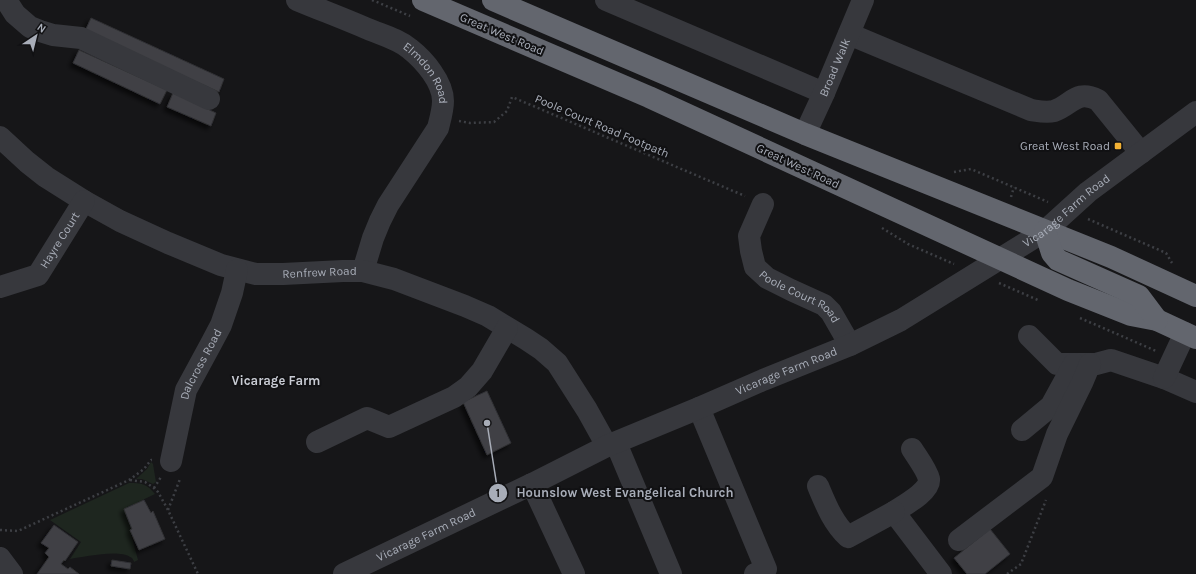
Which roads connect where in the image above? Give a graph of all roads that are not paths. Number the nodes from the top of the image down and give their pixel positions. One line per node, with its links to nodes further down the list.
1 (6, 0): 9 (street)
2 (297, 0): 19 (street, Elmdon Road)
3 (423, 0): 17 (highway, Great West Road)
4 (493, 0): 11 (highway)
5 (606, 0): 8 (street)
6 (863, 0): 7 (street, Broad Walk)
7 (849, 34): 8 (street, Broad Walk); 13 (street)
8 (824, 94): 11 (street, Broad Walk)
9 (209, 98)
10 (1196, 112): 13 (street, Vicarage Farm Road)
11 (805, 134): 16 (highway)
12 (0, 137): 14 (street, Renfrew Road)
13 (1140, 153): 16 (street, Vicarage Farm Road)
14 (84, 201): 18 (street, Renfrew Road); 20 (street, Hayre Court)
15 (763, 204): 26 (street, Poole Court Road)
16 (1045, 231): 17 (street, Vicarage Farm Road); 21 (highway); 22 (highway)
17 (1000, 259): 22 (highway, Great West Road); 26 (street, Vicarage Farm Road)
18 (237, 270): 19 (street, Renfrew Road); 35 (street, Dalcross Road)
19 (363, 272): 23 (street, Renfrew Road)
20 (5, 285)
21 (1196, 296)
22 (1157, 320): 25 (highway, Great West Road)
23 (507, 328): 32 (street); 33 (street, Renfrew Road)
24 (1029, 336): 27 (street)
25 (1190, 336): 28 (street)
26 (850, 345): 30 (street, Vicarage Farm Road)
27 (1087, 364): 28 (street); 31 (street); 39 (street)
28 (1164, 378): 29 (street)
29 (1196, 392)
30 (699, 408): 33 (street, Vicarage Farm Road); 45 (street)
31 (1022, 430)
32 (317, 442)
33 (612, 445): 36 (street, Vicarage Farm Road); 44 (street, Renfrew Road)
34 (912, 450): 38 (street)
35 (171, 461)
36 (532, 484): 42 (street, Vicarage Farm Road); 43 (street)
37 (818, 486): 38 (street)
38 (894, 512): 46 (street)
39 (959, 540)
40 (0, 558): 41 (street)
41 (12, 574)
42 (344, 574)
43 (574, 574)
44 (671, 574)
45 (755, 574)
46 (941, 574)

